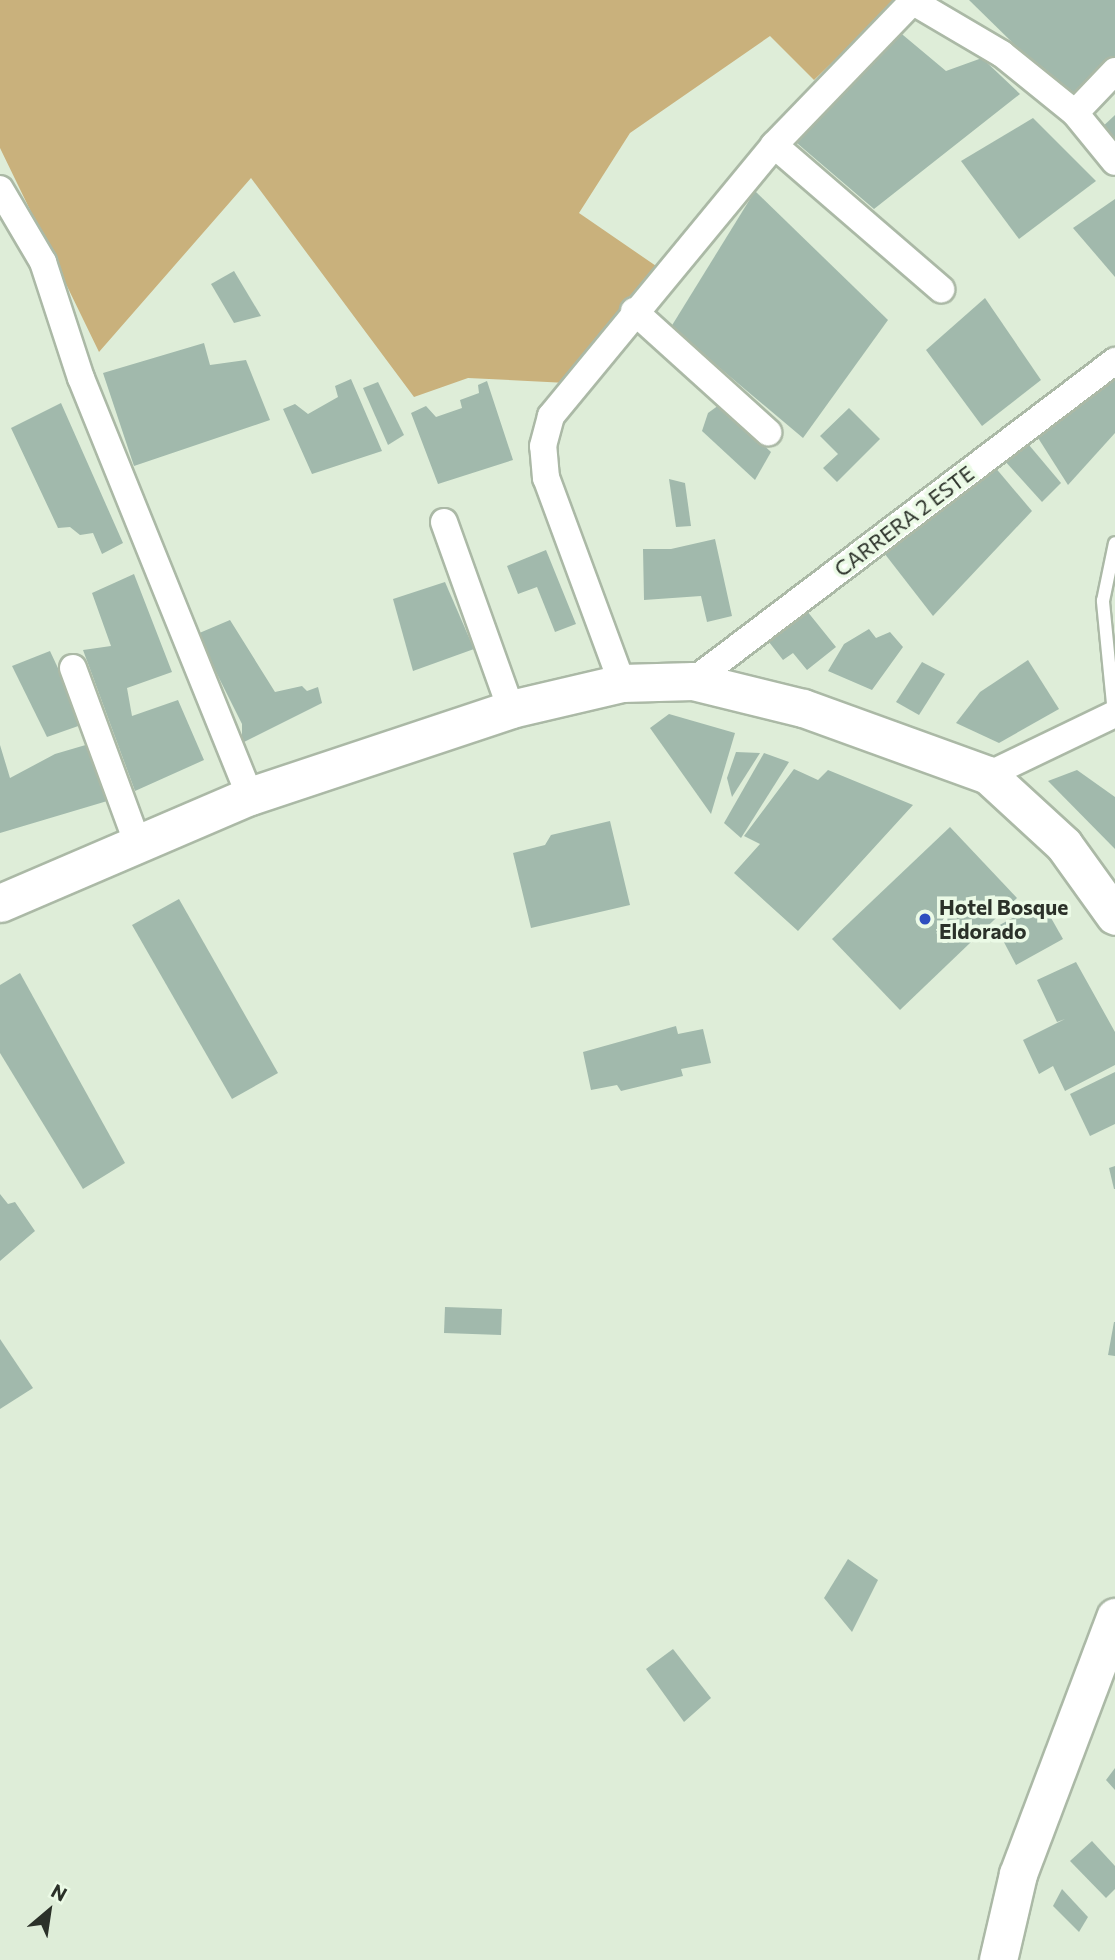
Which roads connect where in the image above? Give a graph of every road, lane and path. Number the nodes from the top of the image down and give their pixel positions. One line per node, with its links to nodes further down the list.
1 (913, 1): 3 (street); 4 (street)
2 (1115, 71): 3 (street)
3 (1075, 113): 5 (street)
4 (774, 145): 7 (street); 8 (street)
5 (1115, 162)
6 (0, 188): 19 (street)
7 (941, 289)
8 (634, 311): 10 (street); 15 (street)
9 (1115, 361): 14 (street, CARRERA 2 ESTE)
10 (768, 432)
11 (444, 522): 16 (street)
12 (1115, 543): 17 (lane)
13 (73, 668): 20 (street)
14 (693, 681): 15 (main road); 18 (main road)
15 (622, 684): 16 (main road)
16 (511, 709): 19 (main road)
17 (1115, 714): 18 (street)
18 (988, 775): 22 (main road)
19 (250, 796): 20 (main road)
20 (139, 847): 21 (main road)
21 (0, 903)
22 (1115, 916)
23 (1113, 1627): 24 (main road)
24 (998, 1960)

